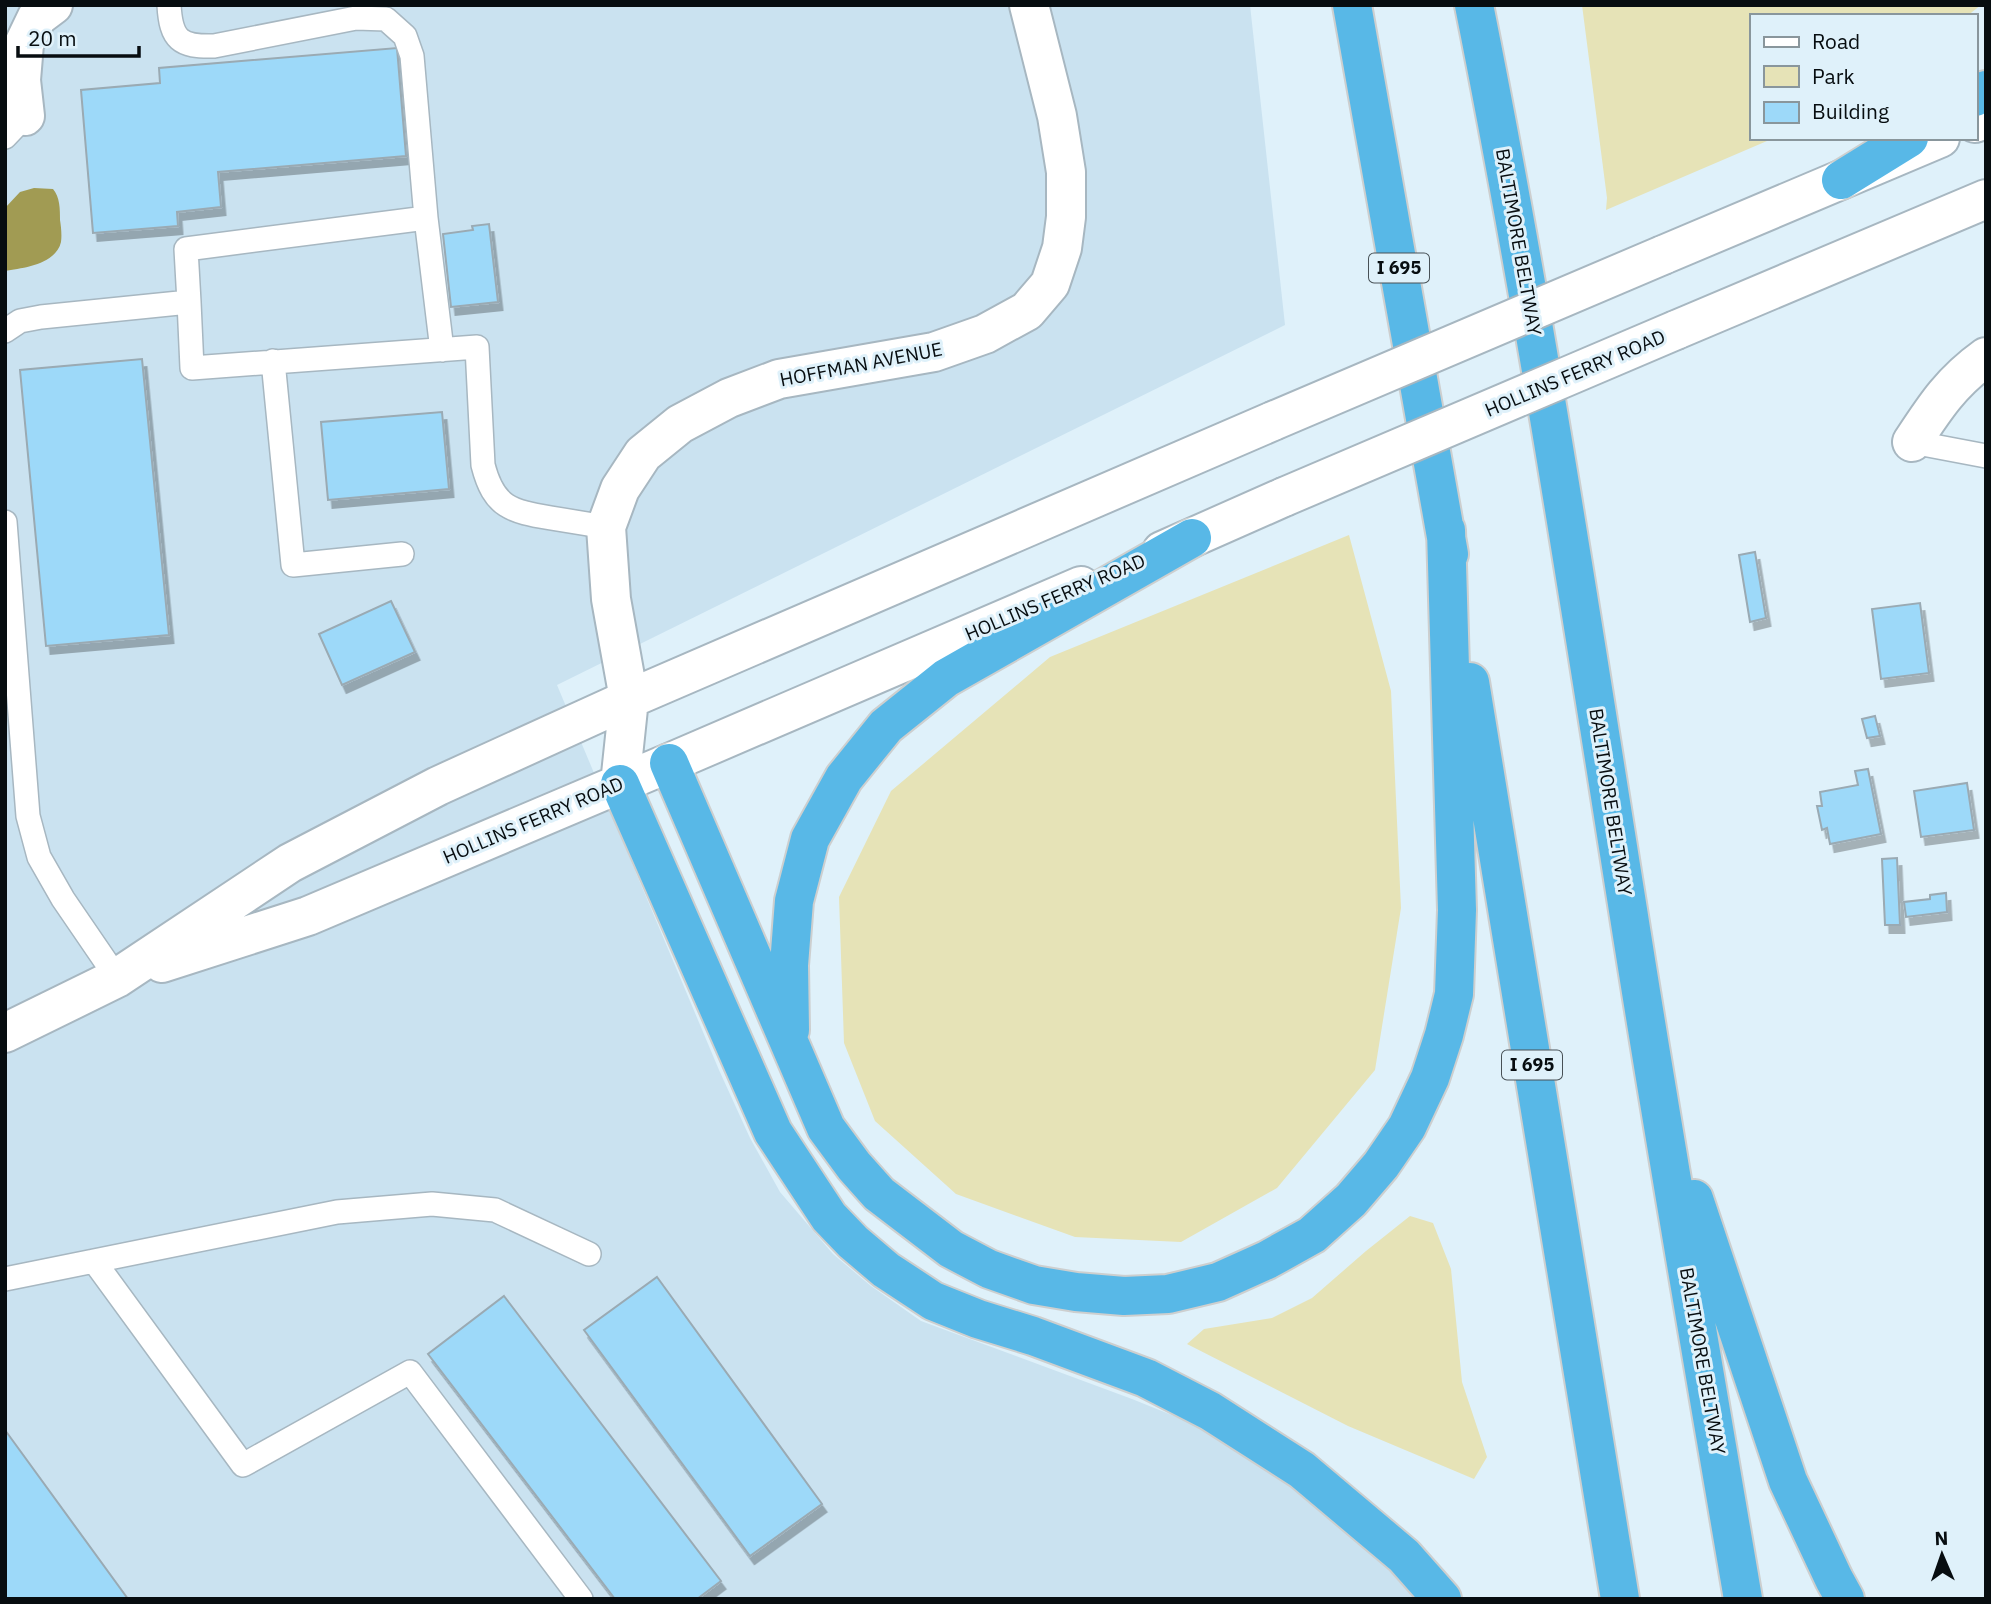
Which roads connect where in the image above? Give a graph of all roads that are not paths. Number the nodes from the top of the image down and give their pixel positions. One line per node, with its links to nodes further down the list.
1 (52, 5): 7 (street)
2 (169, 5): 13 (lane)
3 (1029, 5): 22 (street, HOFFMAN AVENUE)
4 (1352, 5): 23 (highway, I 695)
5 (1474, 5): 10 (highway, BALTIMORE BELTWAY)
6 (1499, 5): 10 (highway)
7 (15, 127)
8 (1906, 140): 11 (highway)
9 (1935, 140): 11 (street, HOLLINS FERRY ROAD)
10 (1506, 168): 32 (highway, BALTIMORE BELTWAY)
11 (1841, 180): 26 (street, HOLLINS FERRY ROAD, bridge)
12 (1986, 200): 24 (street, HOLLINS FERRY ROAD, bridge)
13 (426, 218): 14 (lane); 16 (lane)
14 (189, 302): 15 (lane); 18 (lane)
15 (5, 331)
16 (442, 349): 18 (lane); 22 (lane)
17 (1986, 357): 19 (street)
18 (272, 362): 25 (lane)
19 (1912, 442): 20 (lane)
20 (1986, 456)
21 (5, 522): 29 (lane)
22 (606, 527): 26 (street, HOFFMAN AVENUE)
23 (1446, 530): 31 (highway); 38 (highway, I 695)
24 (1192, 538): 27 (street, HOLLINS FERRY ROAD); 31 (highway)
25 (401, 554)
26 (629, 699): 27 (street); 28 (street); 29 (street, HOLLINS FERRY ROAD)
27 (669, 763): 28 (street, HOLLINS FERRY ROAD); 31 (highway)
28 (620, 784): 29 (street, HOLLINS FERRY ROAD); 37 (highway)
29 (117, 978): 30 (street, HOLLINS FERRY ROAD)
30 (5, 1033)
31 (790, 1046)
32 (1655, 1079): 39 (highway, BALTIMORE BELTWAY); 40 (highway)
33 (589, 1254): 34 (lane)
34 (94, 1261): 35 (lane); 36 (lane)
35 (5, 1279)
36 (581, 1599)
37 (1442, 1599)
38 (1620, 1599)
39 (1743, 1599)
40 (1845, 1599)

